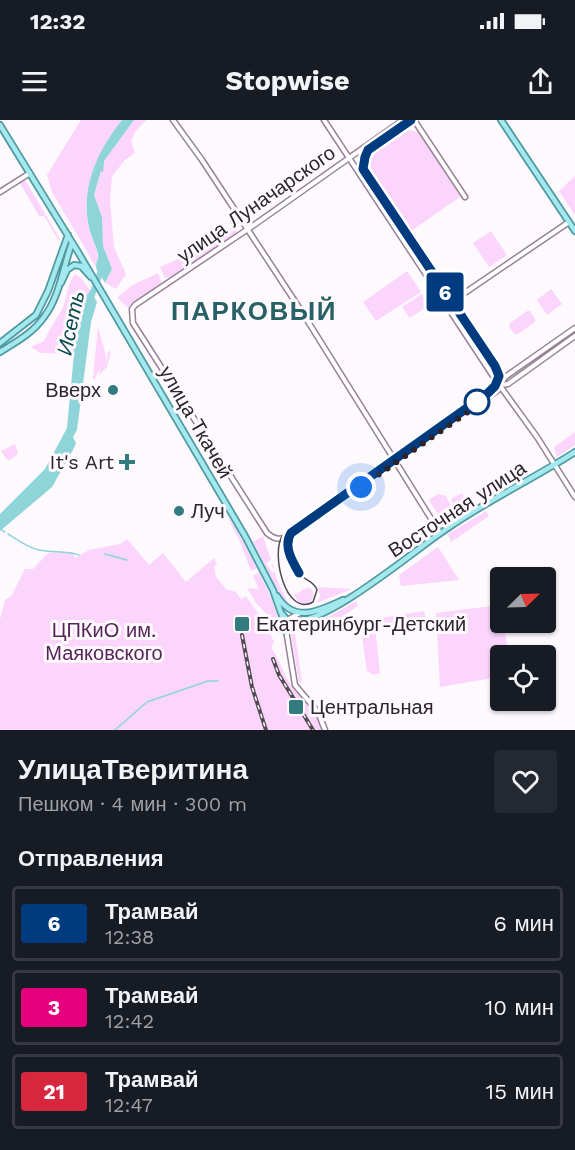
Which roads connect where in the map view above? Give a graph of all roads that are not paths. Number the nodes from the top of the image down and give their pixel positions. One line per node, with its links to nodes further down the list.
1 (173, 120): 12 (street)
2 (324, 120): 7 (street)
3 (403, 120): 7 (street, улица Луначарского)
4 (414, 120): 10 (street)
5 (501, 120): 11 (main road)
6 (0, 125): 8 (main road)
7 (350, 158): 12 (street, улица Луначарского); 18 (street)
8 (31, 172): 9 (street); 14 (main road)
9 (0, 192)
10 (465, 197)
11 (569, 222): 13 (main road); 18 (street)
12 (248, 229): 19 (street, улица Луначарского); 26 (street)
13 (575, 231)
14 (68, 235): 15 (main road); 22 (main road)
15 (72, 243): 16 (main road); 17 (main road)
16 (85, 267): 17 (main road); 30 (main road, улица Ткачей)
17 (60, 285): 23 (main road)
18 (447, 305): 24 (street)
19 (131, 315): 26 (street, улица Ткачей)
20 (575, 328): 24 (street)
21 (575, 336): 24 (street)
22 (0, 343)
23 (0, 352)
24 (501, 385): 26 (street); 27 (street)
25 (575, 452): 27 (main road, Восточная улица)
26 (395, 463): 29 (street)
27 (555, 465): 28 (street); 29 (main road, Восточная улица)
28 (575, 497)
29 (440, 533): 31 (main road, Восточная улица)
30 (273, 590): 32 (main road); 33 (main road, улица Ткачей)
31 (356, 593): 34 (main road, Восточная улица); 36 (main road, Восточная улица)
32 (280, 601): 34 (main road); 35 (street)
33 (281, 613): 35 (main road, улица Ткачей); 37 (main road)
34 (301, 613): 35 (street)
35 (286, 620): 36 (main road); 37 (street)
36 (296, 622): 37 (main road)
37 (286, 632): 38 (street)
38 (325, 730)

